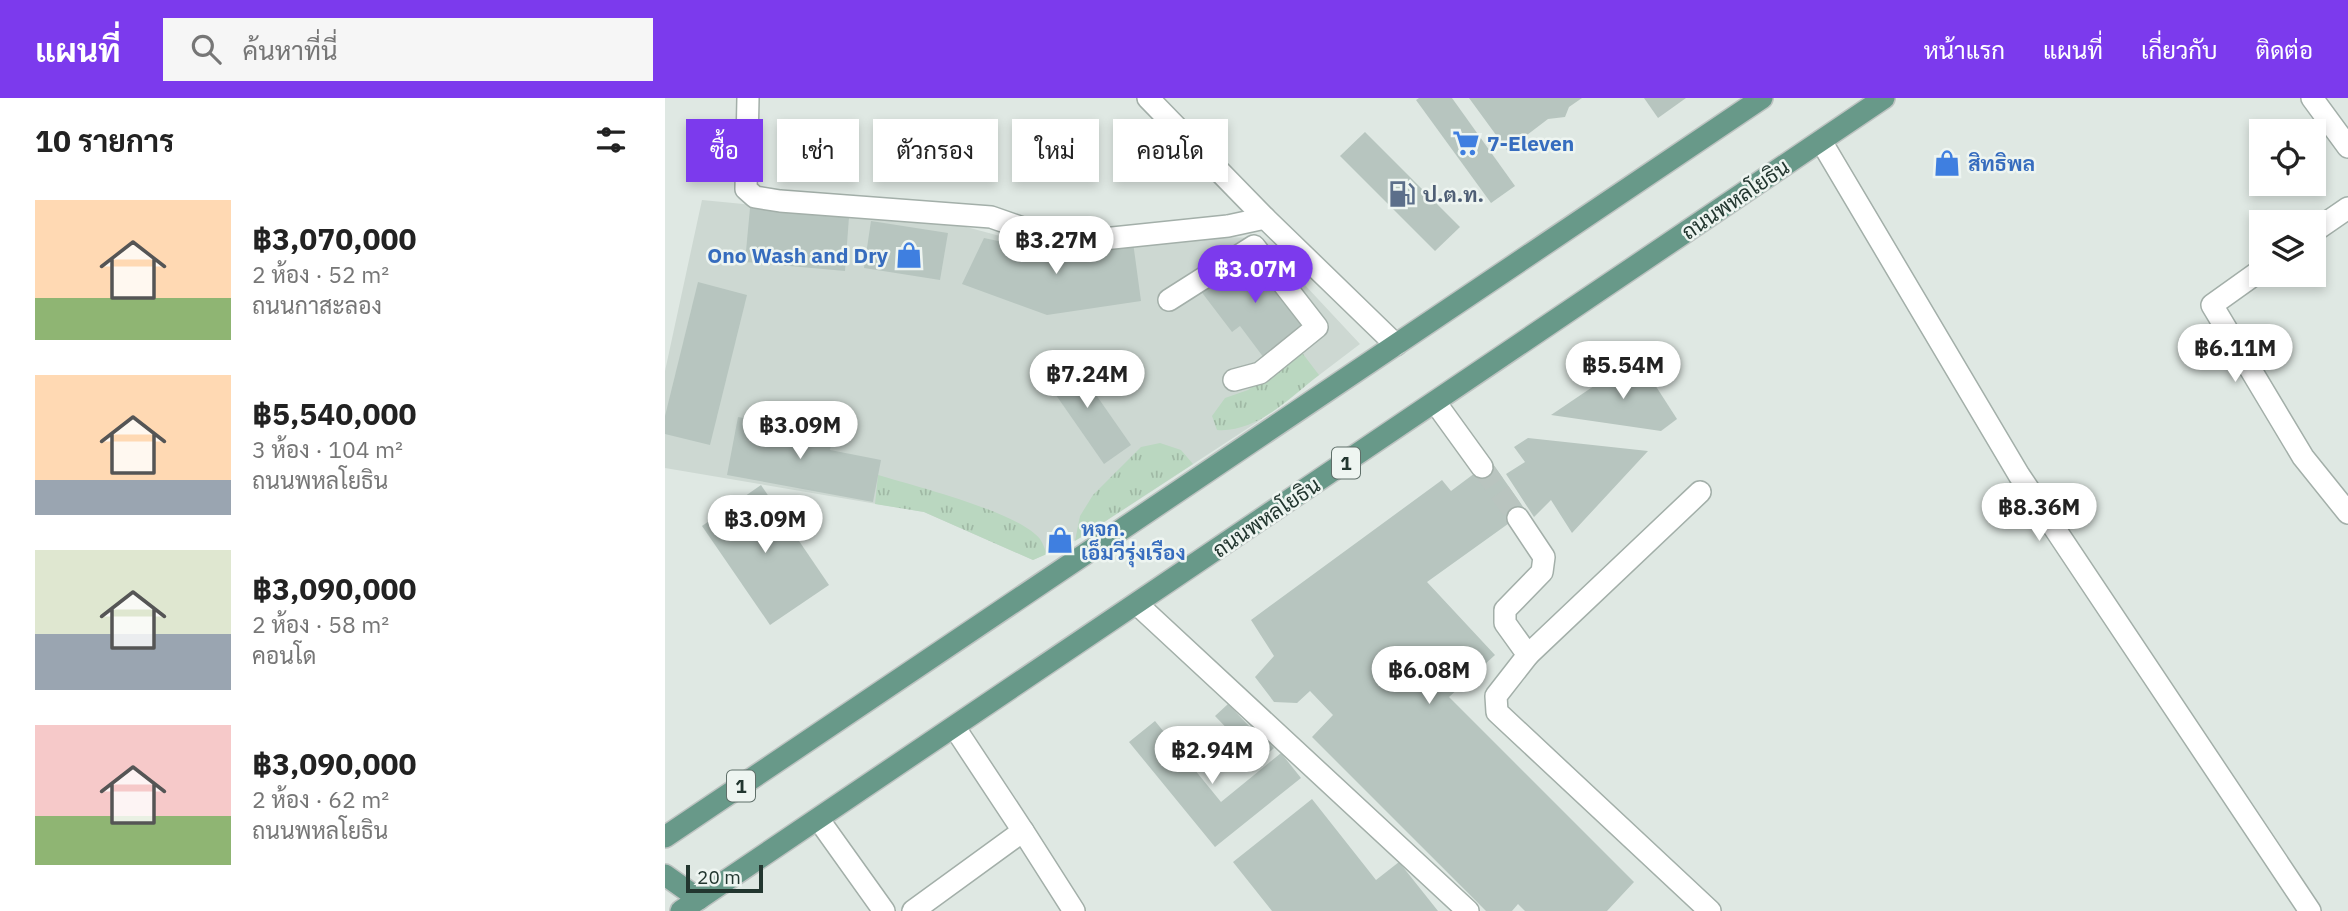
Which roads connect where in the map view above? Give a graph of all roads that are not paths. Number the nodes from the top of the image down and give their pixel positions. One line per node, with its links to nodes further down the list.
1 (748, 98): 9 (street)
2 (1148, 98): 9 (street)
3 (1762, 98): 13 (main road, 1)
4 (1884, 98): 6 (main road, ถนนพหลโยธิน / 1)
5 (2312, 98): 7 (street)
6 (1821, 141): 15 (main road, ถนนพหลโยธิน / 1); 34 (street)
7 (2348, 147)
8 (2348, 208): 10 (street)
9 (1265, 218): 13 (street)
10 (2326, 223)
11 (2249, 278): 18 (street)
12 (1169, 300): 14 (street)
13 (1397, 345): 25 (main road, 1)
14 (1234, 380)
15 (1436, 402): 16 (street); 20 (main road, ถนนพหลโยธิน / 1)
16 (1482, 467)
17 (1700, 492): 21 (street)
18 (2348, 513)
19 (1518, 518): 21 (street)
20 (1137, 604): 22 (main road, ถนนพหลโยธิน / 1); 32 (street)
21 (1528, 655): 33 (street)
22 (955, 728): 23 (main road, ถนนพหลโยธิน / 1); 24 (street)
23 (819, 820): 27 (main road, ถนนพหลโยธิน / 1); 29 (street)
24 (1023, 831): 30 (street); 31 (street)
25 (665, 836)
26 (665, 875): 27 (main road)
27 (703, 905): 28 (main road, ถนนพหลโยธิน / 1)
28 (681, 911)
29 (884, 911)
30 (913, 911)
31 (1074, 911)
32 (1468, 911)
33 (1710, 911)
34 (2310, 911)

